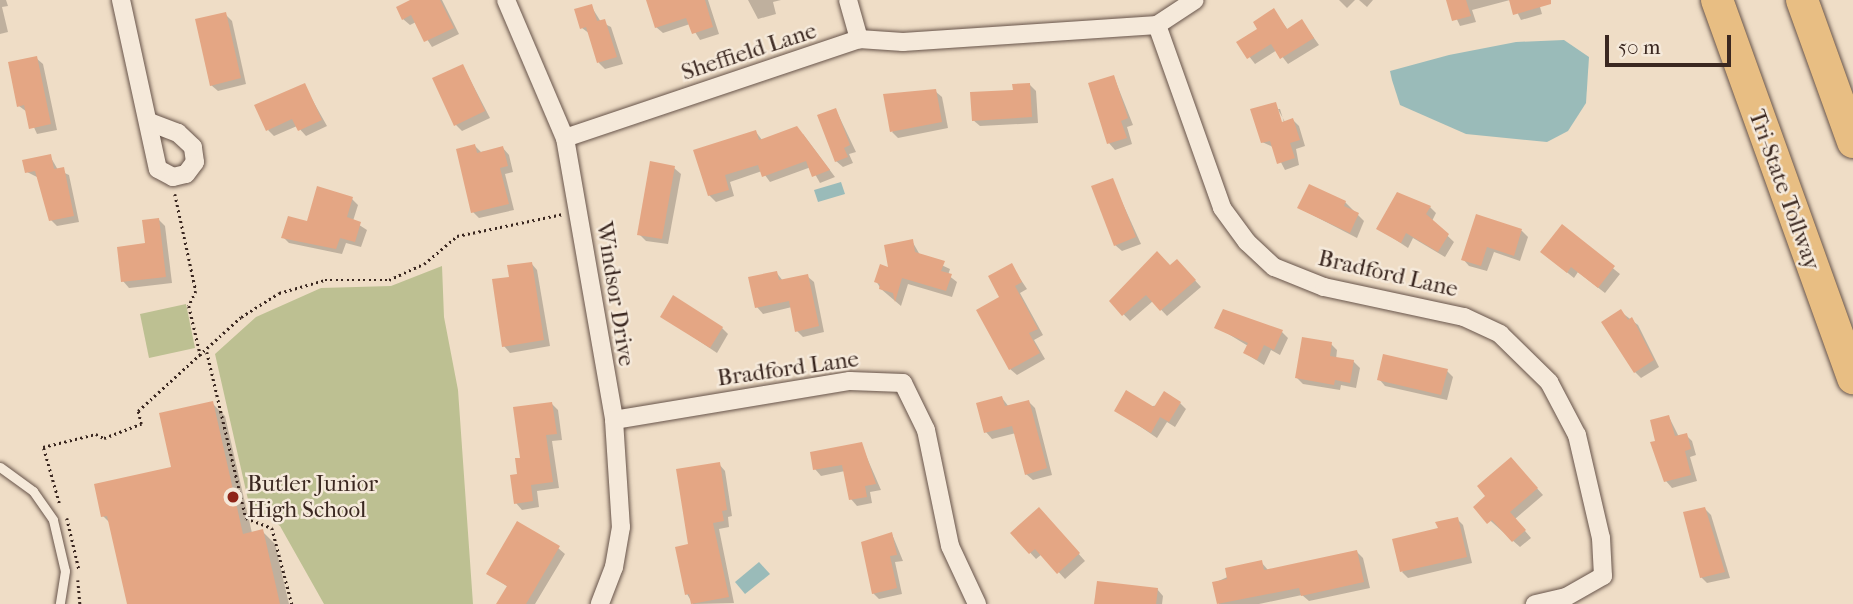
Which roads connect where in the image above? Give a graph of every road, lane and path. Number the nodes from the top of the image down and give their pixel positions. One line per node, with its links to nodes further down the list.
1 (121, 0): 10 (street)
2 (506, 0): 12 (street, Windsor Drive)
3 (848, 0): 9 (street)
4 (1195, 0): 8 (street, Sheffield Lane)
5 (1717, 0): 18 (highway, Tri-State Tollway)
6 (1802, 0): 13 (highway)
7 (1819, 0): 11 (highway)
8 (1157, 25): 9 (street, Sheffield Lane); 28 (street, Bradford Lane)
9 (859, 39): 12 (street, Sheffield Lane)
10 (149, 122): 14 (street); 14 (street)
11 (1853, 131)
12 (565, 138): 15 (street, Windsor Drive)
13 (1853, 142)
14 (173, 177): 17 (path)
15 (577, 210): 16 (path); 19 (street, Windsor Drive)
16 (207, 352): 17 (path); 25 (path)
17 (201, 357): 21 (path)
18 (1853, 378)
19 (614, 420): 26 (street, Windsor Drive); 27 (street, Bradford Lane)
20 (0, 467): 23 (lane)
21 (61, 507)
22 (65, 515): 24 (path)
23 (60, 604)
24 (80, 604)
25 (292, 604)
26 (600, 604)
27 (977, 604)
28 (1535, 604)

